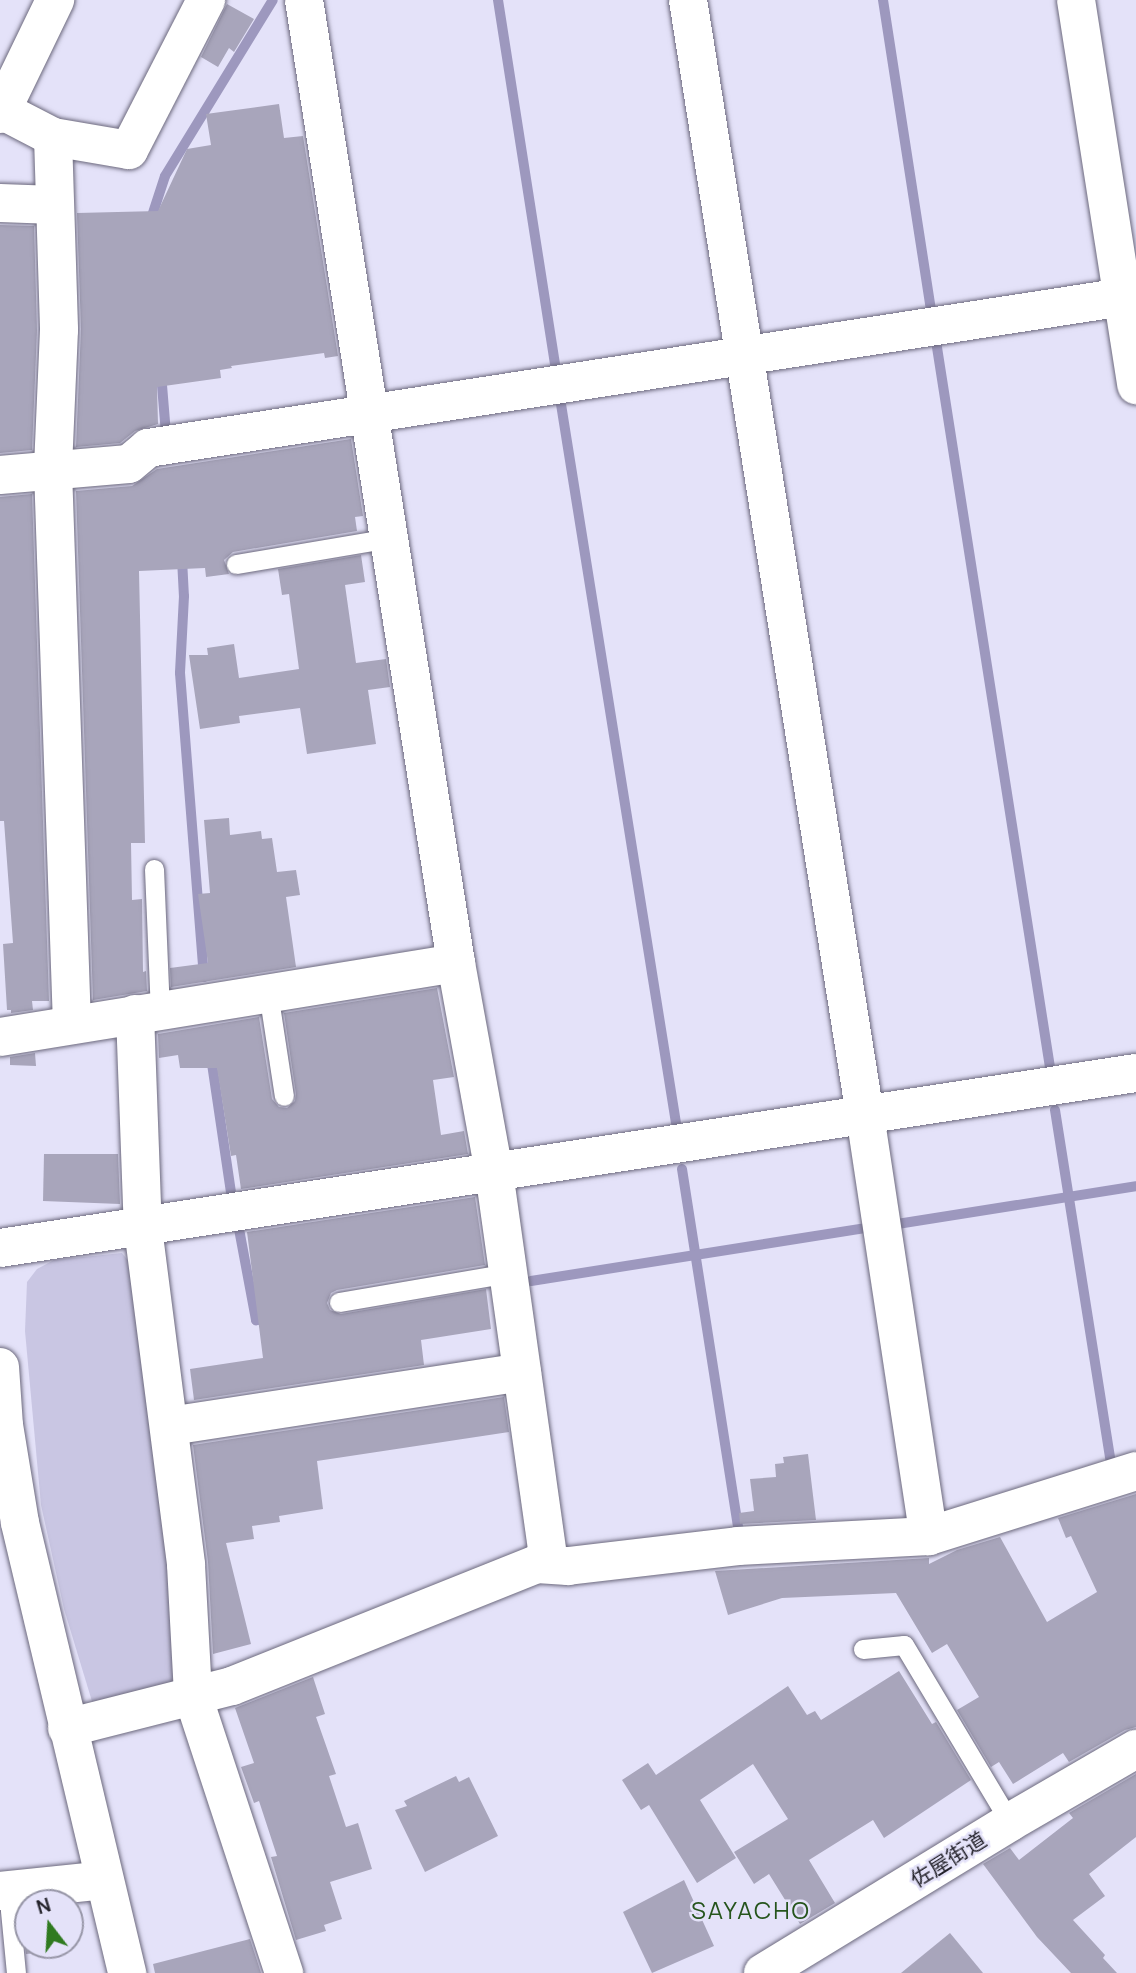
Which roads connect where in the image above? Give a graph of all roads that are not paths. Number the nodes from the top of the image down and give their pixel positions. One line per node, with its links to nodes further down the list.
1 (55, 0): 6 (street)
2 (206, 0): 7 (street)
3 (304, 0): 13 (street)
4 (688, 0): 11 (street)
5 (1076, 0): 10 (street)
6 (1, 112): 7 (street)
7 (53, 137): 9 (street)
8 (0, 203): 9 (street)
9 (55, 205): 14 (street)
10 (1129, 296): 11 (street); 12 (street)
11 (745, 356): 13 (street); 26 (street)
12 (1136, 385)
13 (369, 414): 14 (street); 16 (street)
14 (53, 470): 15 (street); 22 (street)
15 (0, 475)
16 (389, 538): 17 (lane); 19 (street)
17 (236, 565)
18 (154, 870): 21 (lane)
19 (456, 963): 20 (street); 27 (street)
20 (268, 992): 21 (street); 25 (lane)
21 (147, 1012): 22 (street); 28 (street)
22 (72, 1025): 23 (street)
23 (0, 1037)
24 (1136, 1073): 26 (street)
25 (284, 1096)
26 (865, 1115): 27 (street); 36 (street)
27 (494, 1172): 28 (street); 30 (street)
28 (143, 1228): 29 (street); 34 (street)
29 (0, 1248)
30 (508, 1273): 31 (lane); 33 (street)
31 (339, 1302)
32 (0, 1367): 40 (street)
33 (522, 1372): 34 (street); 37 (street)
34 (170, 1426): 39 (street)
35 (1136, 1471): 36 (street)
36 (929, 1536): 37 (street)
37 (549, 1563): 39 (street)
38 (863, 1649): 42 (lane)
39 (193, 1696): 40 (street); 47 (street)
40 (67, 1728): 43 (street)
41 (1136, 1749): 42 (street, 佐屋街道)
42 (1010, 1822): 48 (street, 佐屋街道)
43 (104, 1880): 44 (street); 46 (street)
44 (4, 1890): 45 (lane)
45 (16, 1973)
46 (127, 1973)
47 (284, 1973)
48 (763, 1973)

